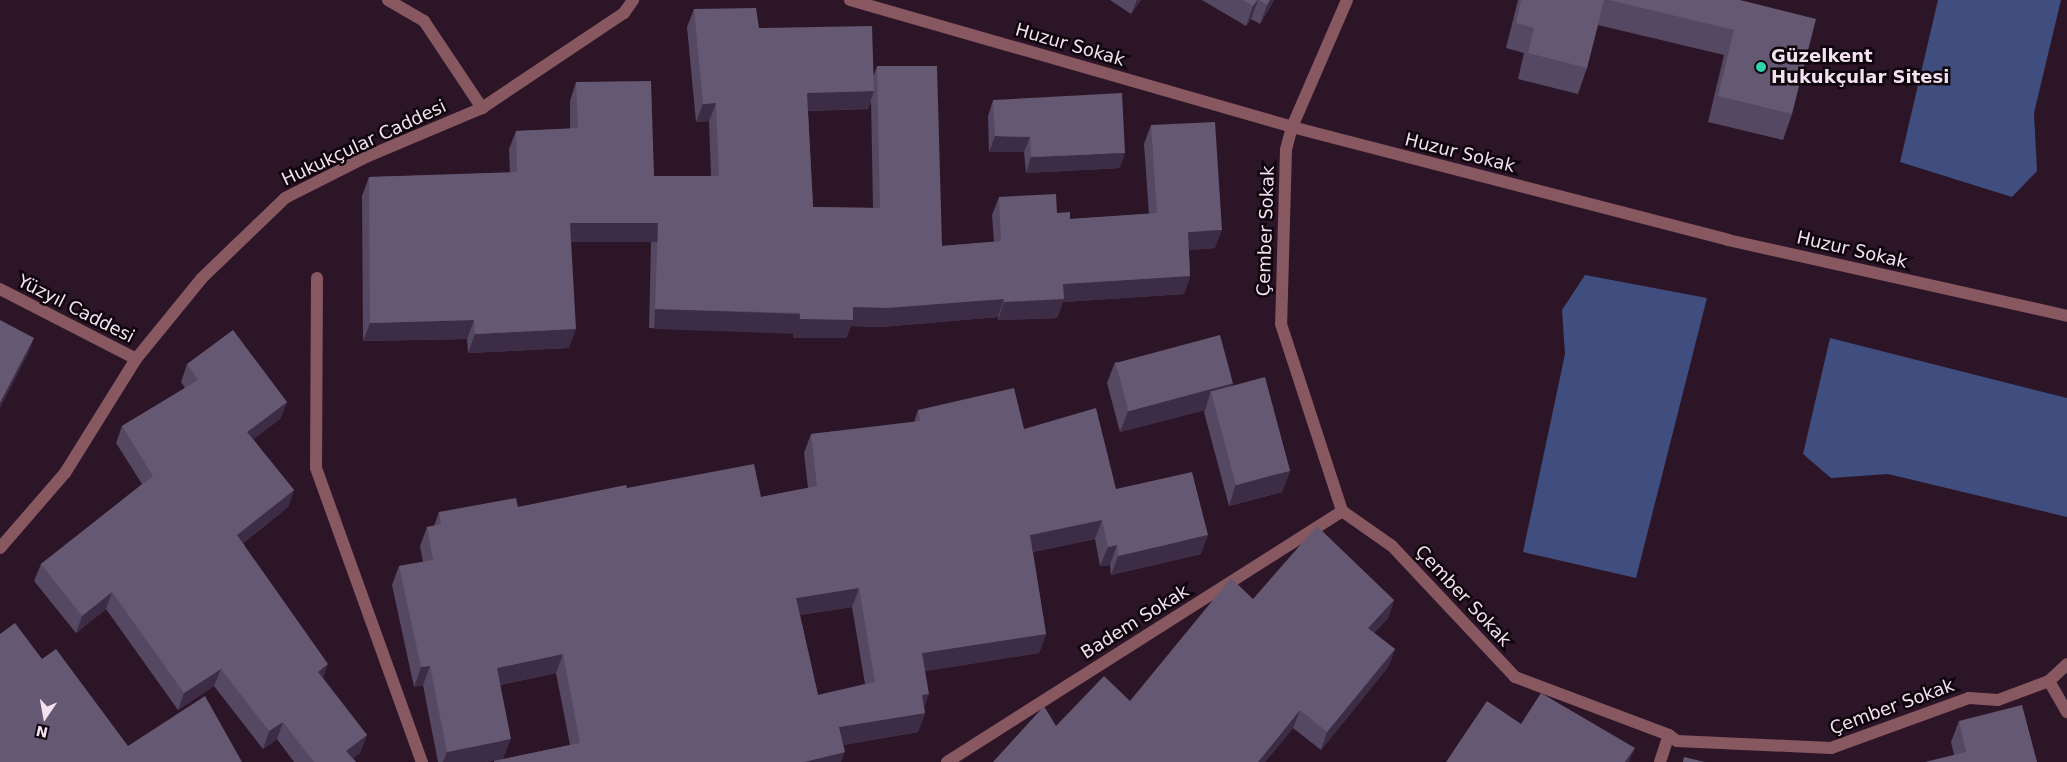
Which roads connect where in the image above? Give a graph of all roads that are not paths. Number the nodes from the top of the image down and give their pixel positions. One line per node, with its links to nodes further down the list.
1 (388, 0): 5 (street)
2 (633, 0): 5 (street, Hukukçular Caddesi)
3 (850, 0): 6 (street, Huzur Sokak)
4 (1347, 0): 6 (street, Çember Sokak)
5 (482, 108): 10 (street, Hukukçular Caddesi)
6 (1292, 128): 9 (street, Huzur Sokak); 11 (street, Çember Sokak)
7 (317, 278): 17 (street)
8 (0, 289): 10 (street, Yüzyıl Caddesi)
9 (2067, 316)
10 (136, 359): 12 (street, Hukukçular Caddesi)
11 (1342, 511): 16 (street, Çember Sokak); 18 (street, Badem Sokak)
12 (0, 548)
13 (2067, 664): 14 (street, Çember Sokak)
14 (2049, 681): 15 (street); 16 (street, Çember Sokak)
15 (2067, 712)
16 (1669, 735): 19 (street)
17 (422, 762)
18 (947, 762)
19 (1660, 762)

